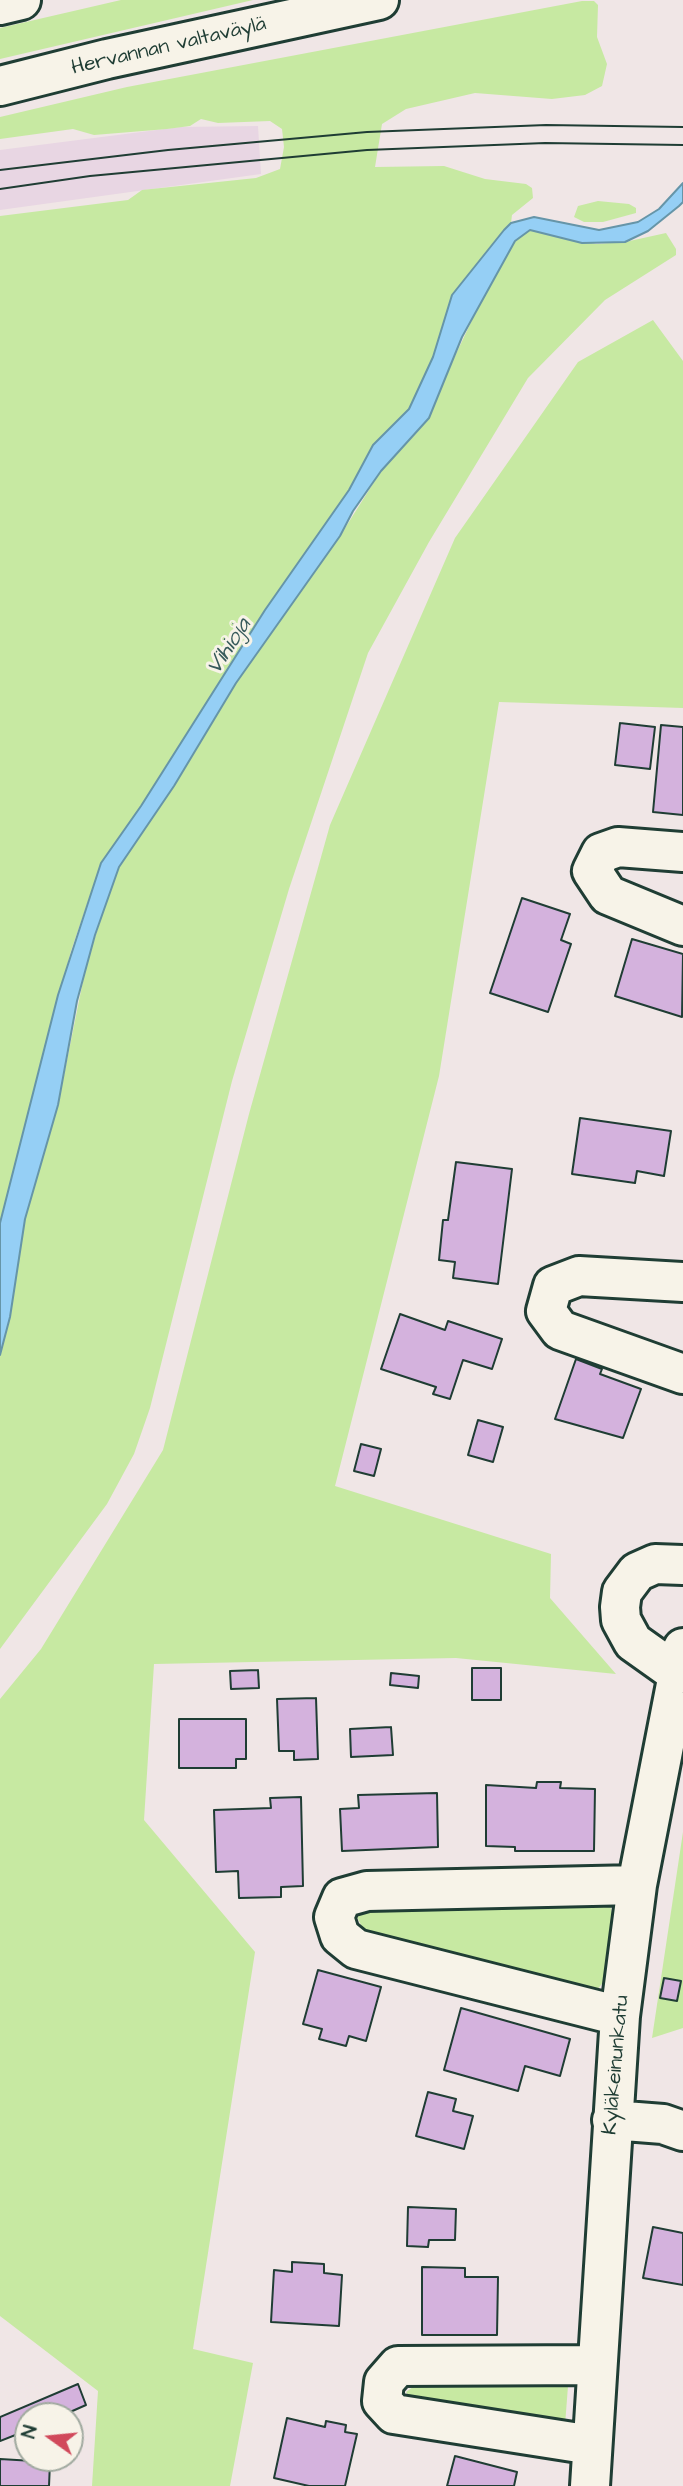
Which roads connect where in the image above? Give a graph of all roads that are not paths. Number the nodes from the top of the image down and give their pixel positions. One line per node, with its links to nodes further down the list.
1 (20, 0): 3 (main road)
2 (379, 0): 4 (main road, Hervannan valtaväylä)
3 (0, 5)
4 (0, 86)
5 (683, 852): 6 (main road)
6 (683, 926)
7 (683, 1282): 8 (main road)
8 (683, 1374)
9 (683, 1565): 10 (main road)
10 (680, 1661): 11 (main road, Kyläkeinunkatu)
11 (636, 1885): 12 (main road, Kyläkeinunkatu); 12 (main road)
12 (620, 2016): 13 (main road, Kyläkeinunkatu)
13 (612, 2120): 14 (main road); 15 (main road, Kyläkeinunkatu)
14 (683, 2131)
15 (596, 2365): 16 (main road, Kyläkeinunkatu); 16 (main road)
16 (592, 2445): 17 (main road, Kyläkeinunkatu)
17 (590, 2486)

